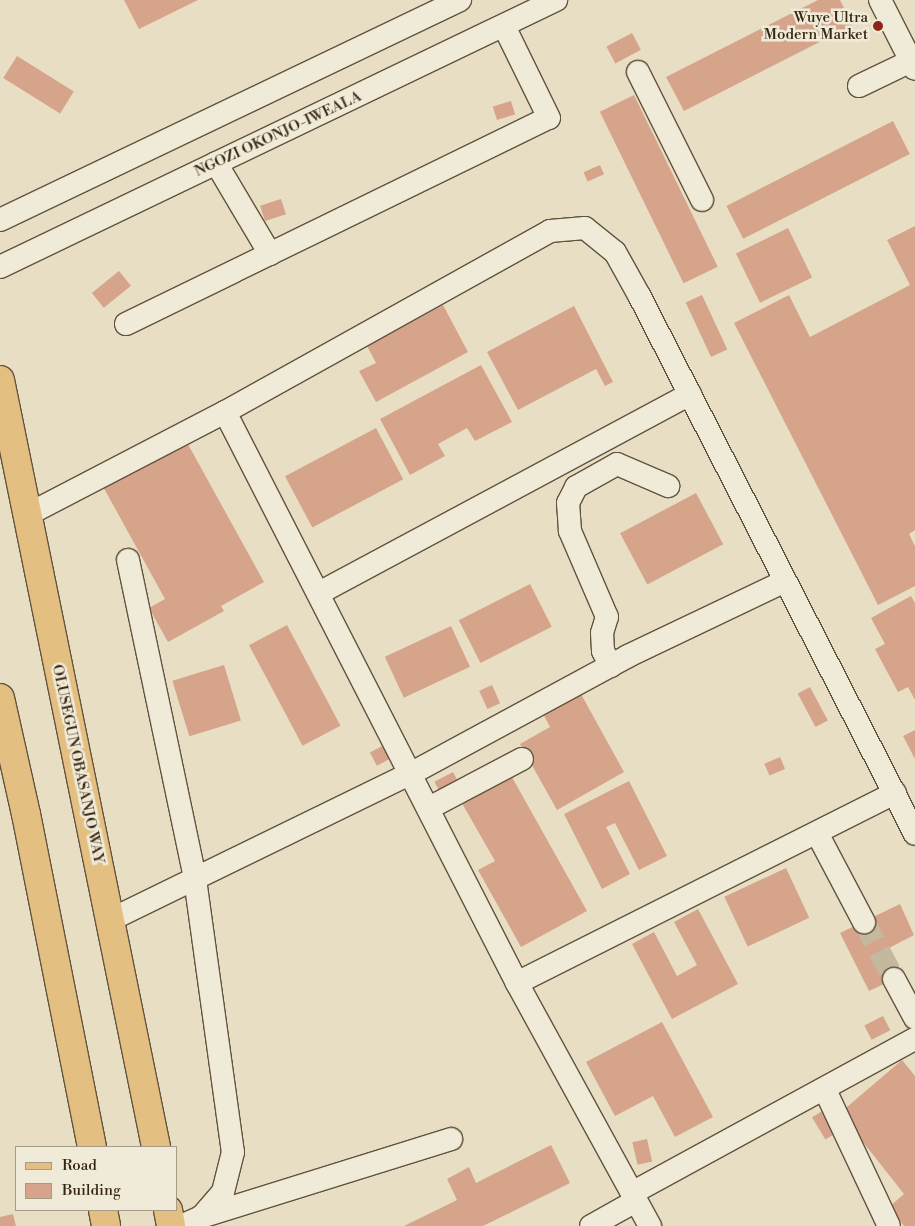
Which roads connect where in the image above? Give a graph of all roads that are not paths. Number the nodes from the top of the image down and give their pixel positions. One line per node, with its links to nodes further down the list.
1 (460, 0): 10 (street)
2 (556, 0): 4 (street, NGOZI OKONJO-IWEALA)
3 (880, 0): 5 (street)
4 (504, 26): 8 (street, NGOZI OKONJO-IWEALA); 11 (street)
5 (913, 65): 7 (street)
6 (638, 72): 9 (street)
7 (860, 86)
8 (216, 163): 11 (street); 12 (street, NGOZI OKONJO-IWEALA)
9 (702, 200)
10 (0, 220)
11 (270, 254): 13 (street)
12 (0, 267)
13 (126, 324)
14 (0, 380): 18 (main road, OLUSEGUN OBASANJO WAY)
15 (690, 394): 16 (street); 20 (street); 21 (street)
16 (225, 412): 18 (street); 21 (street)
17 (668, 486): 22 (street)
18 (27, 515): 31 (main road, OLUSEGUN OBASANJO WAY)
19 (128, 560): 30 (street)
20 (785, 581): 22 (street); 26 (street)
21 (319, 593): 25 (street)
22 (611, 666): 25 (street)
23 (0, 698): 39 (main road)
24 (522, 759): 27 (street)
25 (412, 773): 27 (street); 30 (street)
26 (895, 793): 28 (street); 29 (street)
27 (429, 808): 34 (street)
28 (817, 832): 32 (street); 34 (street)
29 (915, 834)
30 (195, 879): 31 (street); 44 (street)
31 (110, 920): 40 (main road, OLUSEGUN OBASANJO WAY)
32 (864, 922)
33 (894, 979): 35 (street)
34 (517, 983): 41 (street)
35 (915, 1018)
36 (915, 1039): 37 (street)
37 (825, 1090): 41 (street); 50 (street)
38 (451, 1139): 44 (street)
39 (92, 1146)
40 (156, 1146)
41 (634, 1197): 48 (street); 49 (street)
42 (103, 1211): 45 (main road)
43 (168, 1211): 46 (main road)
44 (201, 1217): 47 (street)
45 (106, 1226)
46 (172, 1226)
47 (181, 1226)
48 (591, 1226)
49 (650, 1226)
50 (889, 1226)

